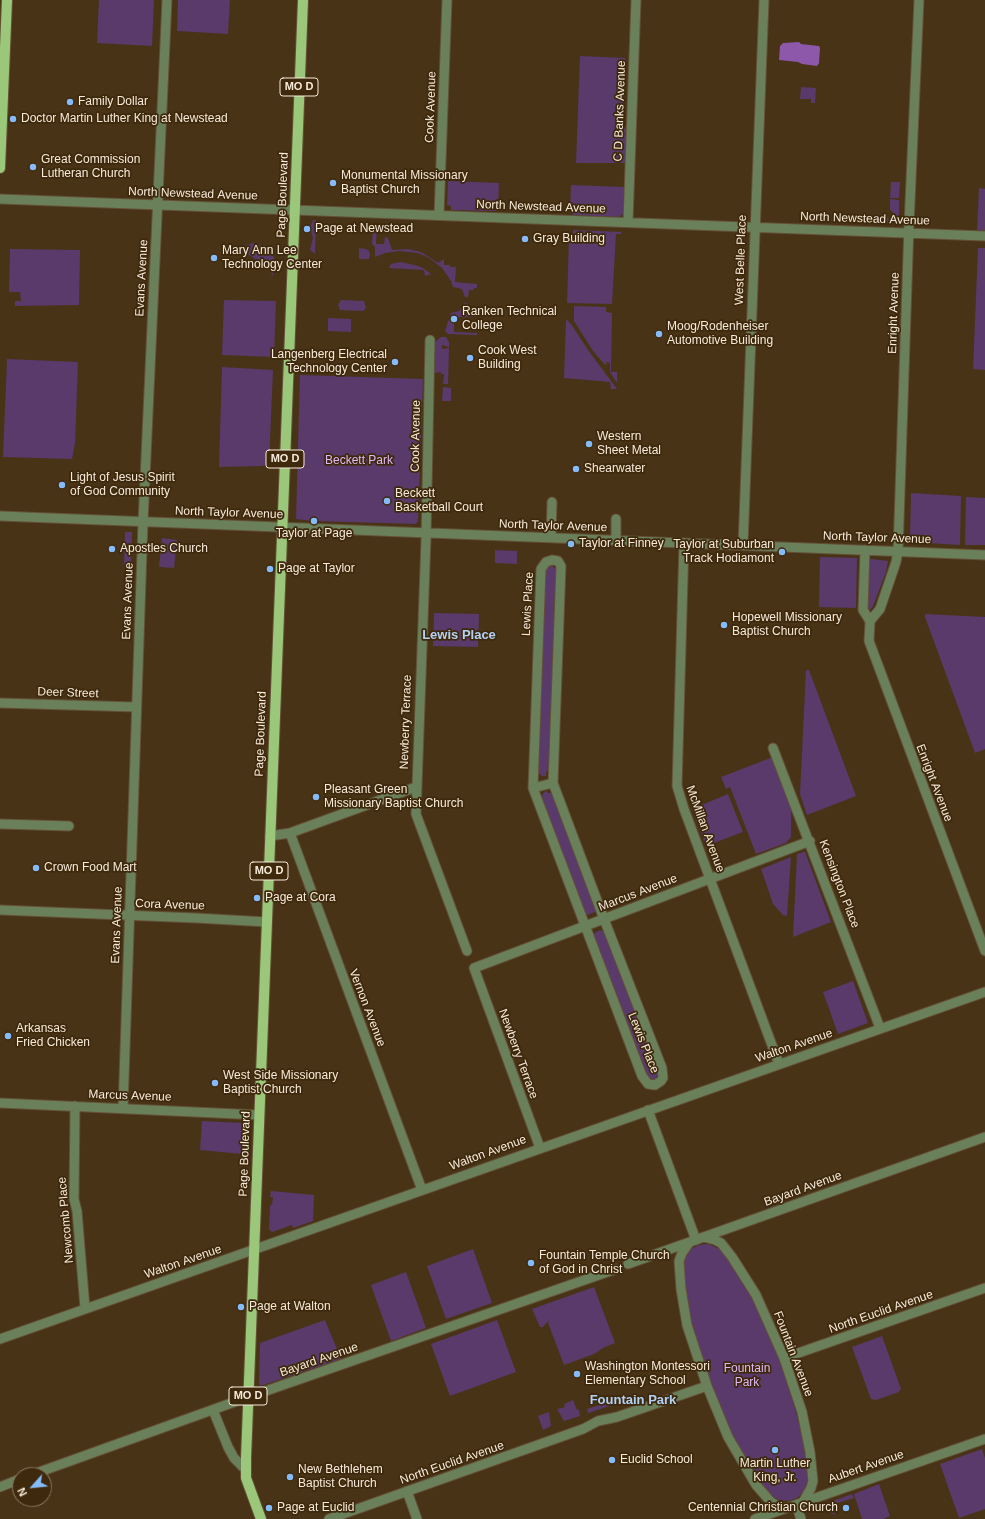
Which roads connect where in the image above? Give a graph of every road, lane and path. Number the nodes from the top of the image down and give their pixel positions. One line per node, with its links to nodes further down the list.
1 (167, 0): 10 (street, Evans Avenue)
2 (303, 0): 11 (main road, Page Boulevard / MO D)
3 (447, 0): 12 (street, Cook Avenue)
4 (636, 0): 13 (street, C D Banks Avenue)
5 (764, 0): 14 (street, West Belle Place)
6 (919, 0): 15 (street, Enright Avenue)
7 (4, 6): 8 (main road)
8 (0, 168)
9 (0, 199): 10 (street, North Newstead Avenue)
10 (158, 205): 11 (street, North Newstead Avenue); 21 (street, Evans Avenue)
11 (295, 210): 12 (street, North Newstead Avenue); 22 (main road, Page Boulevard / MO D)
12 (439, 215): 13 (street, North Newstead Avenue)
13 (628, 222): 14 (street, North Newstead Avenue)
14 (754, 227): 15 (street, North Newstead Avenue); 27 (street, West Belle Place)
15 (909, 233): 16 (street, North Newstead Avenue); 29 (street, Enright Avenue)
16 (985, 236)
17 (430, 340): 23 (street, Cook Avenue)
18 (552, 502): 24 (street)
19 (0, 516): 21 (street, North Taylor Avenue)
20 (616, 518): 25 (street)
21 (143, 522): 22 (street, North Taylor Avenue); 33 (street, Evans Avenue)
22 (282, 527): 23 (street, North Taylor Avenue); 41 (main road, Page Boulevard / MO D)
23 (426, 533): 24 (street, North Taylor Avenue); 36 (street, Newberry Terrace)
24 (551, 538): 25 (street, North Taylor Avenue)
25 (616, 540): 26 (street, North Taylor Avenue)
26 (684, 543): 27 (street, North Taylor Avenue); 43 (street, McMillan Avenue)
27 (743, 545): 28 (street, North Taylor Avenue)
28 (865, 550): 29 (street, North Taylor Avenue); 31 (street, Enright Avenue)
29 (898, 551): 30 (street, North Taylor Avenue); 31 (street, Enright Avenue)
30 (985, 555)
31 (870, 621): 50 (street, Enright Avenue)
32 (0, 703): 33 (street, Deer Street)
33 (136, 707): 45 (street, Evans Avenue)
34 (773, 748): 42 (street, Kensington Place)
35 (553, 783): 37 (street); 37 (street, Lewis Place); 46 (street, Lewis Place)
36 (416, 787): 40 (street); 49 (street, Newberry Terrace)
37 (533, 788): 48 (street, Lewis Place)
38 (0, 824): 39 (street)
39 (69, 826)
40 (290, 833): 41 (street); 62 (street, Vernon Avenue)
41 (270, 836): 47 (main road, Page Boulevard / MO D)
42 (810, 841): 43 (street, Marcus Avenue); 53 (street, Kensington Place)
43 (710, 879): 46 (street, Marcus Avenue); 54 (street, McMillan Avenue)
44 (0, 910): 45 (street, Cora Avenue)
45 (130, 915): 47 (street, Cora Avenue); 57 (street, Evans Avenue)
46 (604, 919): 48 (street, Marcus Avenue); 48 (street, Lewis Place)
47 (267, 922): 59 (main road, Page Boulevard / MO D)
48 (585, 926): 51 (street, Marcus Avenue)
49 (467, 951)
50 (985, 951)
51 (474, 968): 61 (street, Newberry Terrace)
52 (985, 992): 53 (street, Walton Avenue)
53 (880, 1028): 54 (street, Walton Avenue)
54 (779, 1064): 58 (street, Walton Avenue)
55 (0, 1103): 56 (street, Marcus Avenue)
56 (75, 1106): 57 (street, Marcus Avenue); 68 (street, Newcomb Place)
57 (123, 1108): 59 (street, Marcus Avenue)
58 (648, 1110): 61 (street, Walton Avenue); 63 (street)
59 (259, 1115): 64 (main road, Page Boulevard / MO D)
60 (985, 1137): 63 (street, Bayard Avenue)
61 (540, 1148): 62 (street, Walton Avenue)
62 (422, 1190): 64 (street, Walton Avenue)
63 (696, 1240): 65 (street, Bayard Avenue); 70 (street, Fountain Avenue); 71 (street)
64 (254, 1250): 68 (street, Walton Avenue); 72 (main road, Page Boulevard / MO D)
65 (628, 1264)
66 (616, 1268): 72 (street, Bayard Avenue)
67 (985, 1288): 70 (street, North Euclid Avenue)
68 (84, 1308): 69 (street, Walton Avenue)
69 (0, 1339)
70 (784, 1358): 80 (street, Fountain Avenue)
71 (707, 1386): 79 (street, North Euclid Avenue); 80 (street)
72 (248, 1398): 73 (street, Bayard Avenue); 76 (main road, Page Boulevard / MO D)
73 (214, 1410): 75 (street, Bayard Avenue); 76 (street, Page Boulevard)
74 (985, 1439): 80 (street, Aubert Avenue)
75 (52, 1468)
76 (245, 1469): 81 (main road, Page Boulevard / MO D)
77 (12, 1482): 78 (street)
78 (0, 1487)
79 (407, 1491): 82 (street, North Euclid Avenue); 83 (street)
80 (795, 1505): 84 (street, Aubert Avenue); 85 (street)
81 (261, 1519)
82 (329, 1519)
83 (417, 1519)
84 (755, 1519)
85 (801, 1519)

